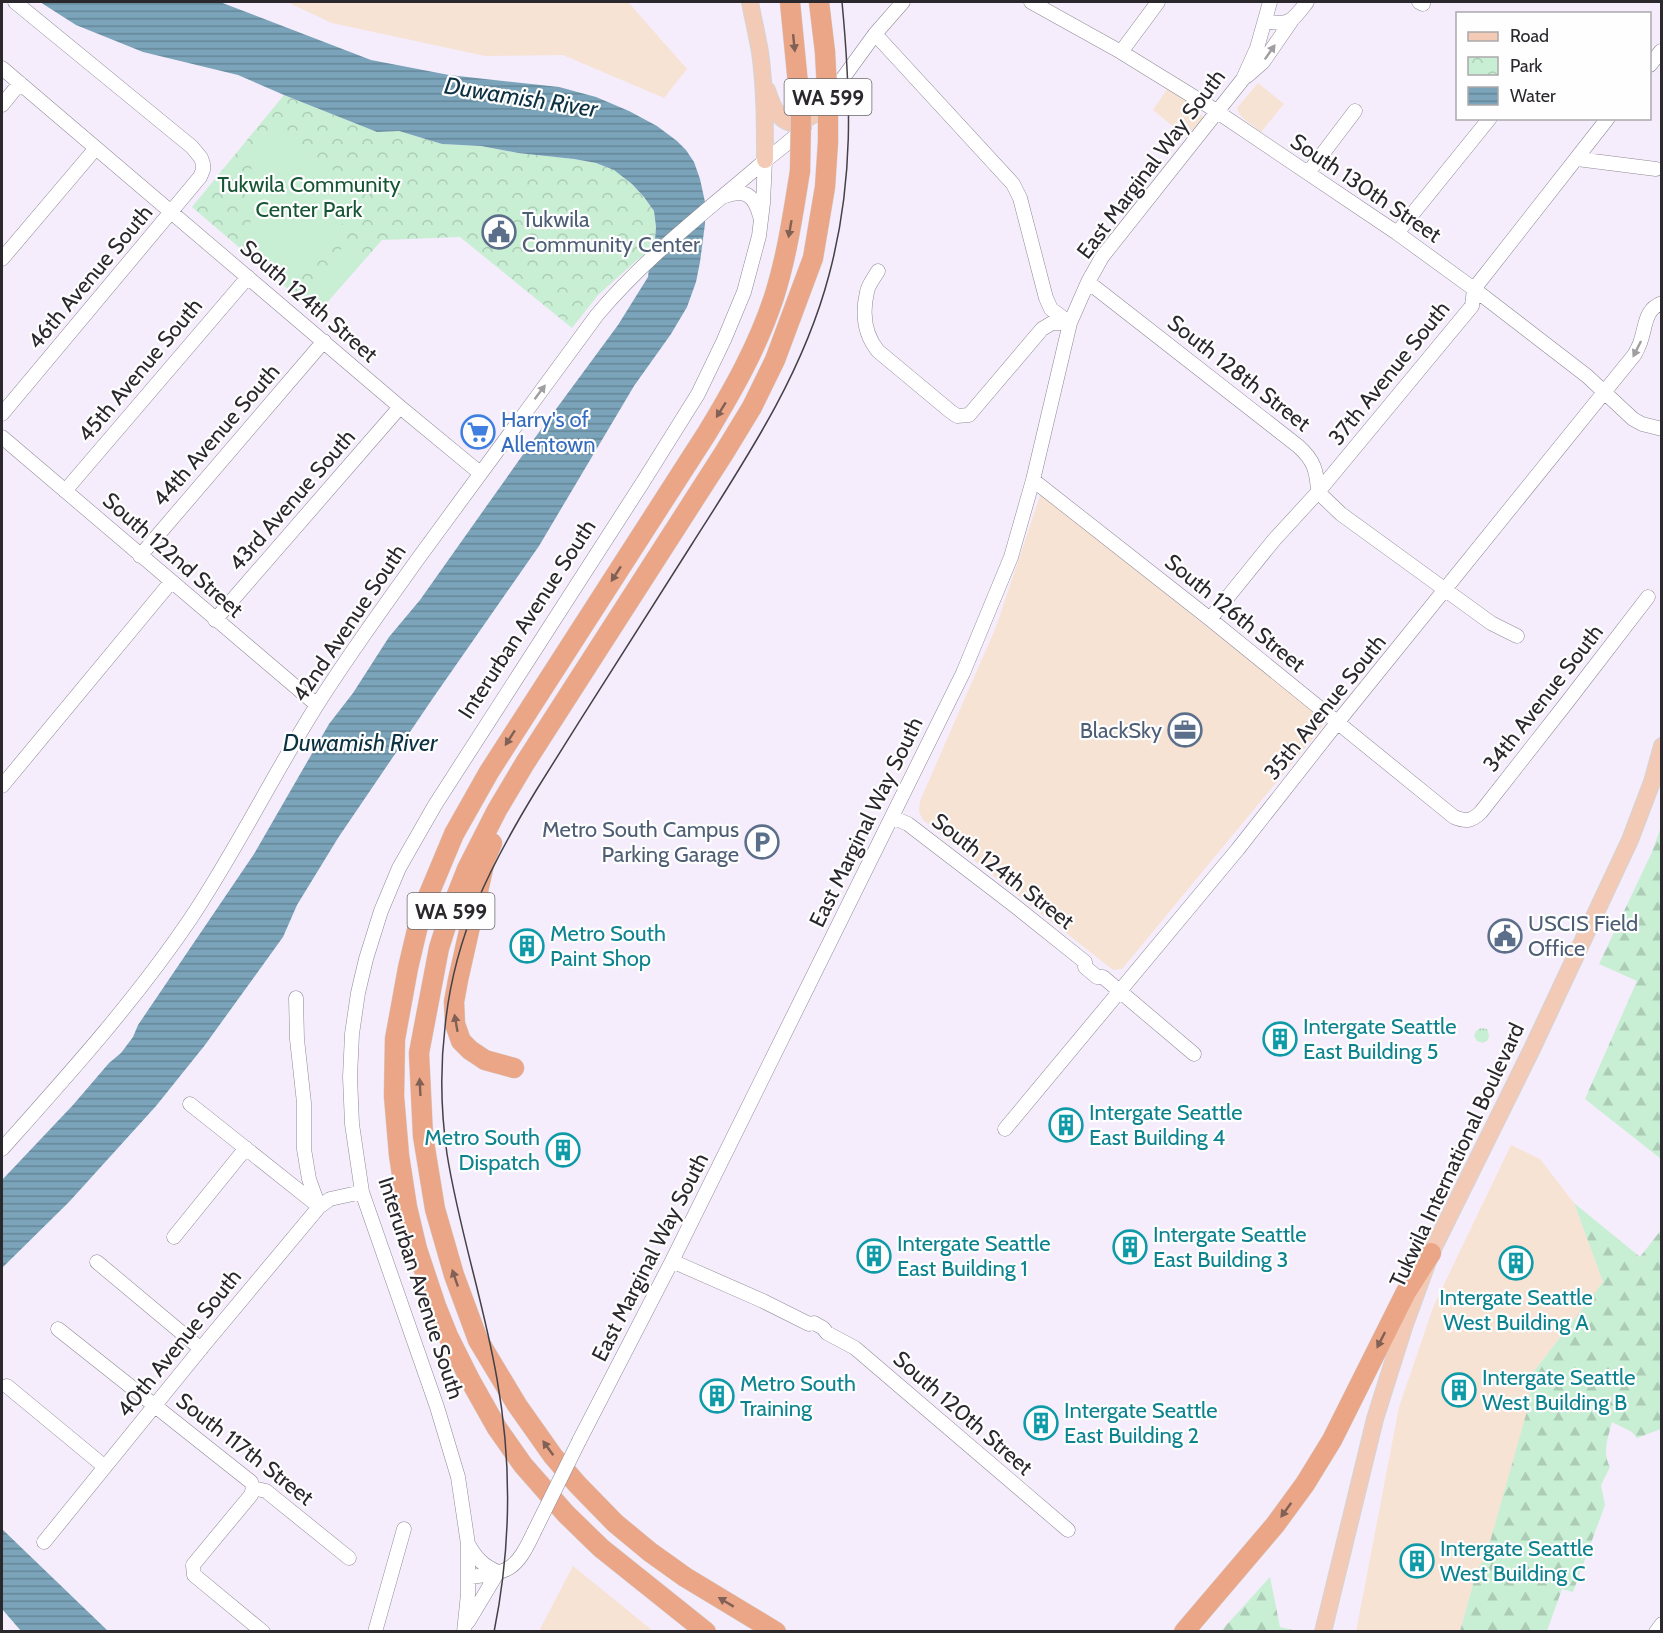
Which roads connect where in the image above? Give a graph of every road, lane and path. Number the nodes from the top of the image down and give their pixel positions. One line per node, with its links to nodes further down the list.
1 (15, 2): 32 (street, 46th Avenue South)
2 (750, 2): 17 (main road, Interurban Avenue South)
3 (790, 2): 97 (highway, WA 599, one-way to 97, bridge)
4 (819, 2): 62 (highway, WA 599, bridge)
5 (903, 2): 12 (street)
6 (1031, 2): 14 (street, South 130th Street)
7 (1158, 2): 14 (street)
8 (1270, 2): 11 (street, East Marginal Way South)
9 (1307, 2): 10 (street)
10 (1292, 20): 11 (street); 18 (street, one-way to 10)
11 (1264, 21): 18 (street, East Marginal Way South)
12 (875, 34): 23 (street); 41 (street)
13 (1661, 51): 15 (street)
14 (1121, 52): 22 (street, South 130th Street)
15 (1651, 64)
16 (2, 68): 19 (street, South 124th Street)
17 (763, 79): 23 (main road); 28 (main road, Interurban Avenue South)
18 (1243, 79): 22 (street, East Marginal Way South)
19 (20, 83): 20 (street); 26 (street, South 124th Street)
20 (2, 105)
21 (1355, 111): 30 (street)
22 (1217, 112): 30 (street, South 130th Street); 38 (street, East Marginal Way South)
23 (817, 113): 28 (street)
24 (1488, 120): 34 (street)
25 (1606, 120): 27 (street, 37th Avenue South)
26 (96, 148): 32 (street, South 124th Street); 35 (street)
27 (1577, 159): 29 (street); 39 (street, 37th Avenue South)
28 (765, 160): 31 (street); 33 (street, Interurban Avenue South)
29 (1656, 169)
30 (1308, 173): 34 (street, South 130th Street)
31 (723, 196): 33 (street); 48 (street, 42nd Avenue South, one-way to 31)
32 (172, 212): 37 (street, South 124th Street); 45 (street, 46th Avenue South)
33 (761, 220): 74 (street, Interurban Avenue South)
34 (1396, 233): 39 (street, South 130th Street)
35 (2, 259)
36 (878, 271): 41 (street)
37 (248, 276): 42 (street, South 124th Street); 50 (street, 45th Avenue South)
38 (1088, 282): 41 (street, East Marginal Way South); 51 (street, South 128th Street)
39 (1474, 289): 43 (street, South 130th Street); 51 (street, 37th Avenue South)
40 (1662, 303): 43 (street, 35th Avenue South, one-way to 43)
41 (1070, 323): 49 (street, East Marginal Way South)
42 (324, 341): 44 (street, South 124th Street); 52 (street, 44th Avenue South)
43 (1604, 392): 46 (street, South 130th Street); 54 (street, 35th Avenue South)
44 (400, 407): 48 (street, South 124th Street); 57 (street, 43rd Avenue South)
45 (2, 414)
46 (1662, 429)
47 (3, 440): 50 (street, South 122nd Street)
48 (480, 473): 59 (street, 42nd Avenue South)
49 (1033, 480): 56 (street, South 126th Street); 64 (street, East Marginal Way South)
50 (65, 491): 52 (street, South 122nd Street)
51 (1318, 492): 54 (street); 56 (street, 37th Avenue South)
52 (140, 556): 53 (street, South 122nd Street)
53 (171, 582): 57 (street, South 122nd Street); 63 (street)
54 (1445, 591): 58 (street); 60 (street, 35th Avenue South)
55 (1648, 597): 65 (street, 34th Avenue South)
56 (1210, 619): 60 (street, South 126th Street)
57 (215, 620): 59 (street, South 122nd Street)
58 (1517, 636)
59 (317, 705): 73 (street, 42nd Avenue South)
60 (1337, 723): 65 (street, South 126th Street); 66 (street, 35th Avenue South)
61 (1662, 746): 77 (main road, Tukwila International Boulevard)
62 (525, 763): 69 (highway, one-way to 62); 98 (highway, WA 599, one-way to 62)
63 (2, 786)
64 (892, 817): 66 (street, South 124th Street); 78 (street, East Marginal Way South)
65 (1468, 820)
66 (1119, 991): 68 (street, South 124th Street); 71 (street, 35th Avenue South)
67 (296, 998): 75 (street)
68 (1194, 1054)
69 (514, 1068)
70 (190, 1104): 72 (street)
71 (1005, 1129)
72 (246, 1148): 75 (street); 76 (street)
73 (2, 1149)
74 (362, 1192): 75 (street, 40th Avenue South); 89 (street, Interurban Avenue South)
75 (319, 1207): 81 (street, 40th Avenue South)
76 (174, 1237)
77 (1431, 1253): 99 (highway, one-way to 99); 100 (main road, Tukwila International Boulevard)
78 (672, 1261): 87 (street, South 120th Street); 91 (street, East Marginal Way South, bridge)
79 (97, 1262): 81 (street)
80 (58, 1329): 83 (street, South 117th Street)
81 (201, 1349): 83 (street, 40th Avenue South)
82 (7, 1386): 84 (street)
83 (155, 1405): 84 (street, 40th Avenue South); 85 (street, South 117th Street)
84 (105, 1467): 88 (street, 40th Avenue South)
85 (253, 1488): 90 (street, South 117th Street); 95 (street)
86 (404, 1529): 96 (street)
87 (1068, 1530)
88 (44, 1542)
89 (468, 1544): 91 (street); 92 (street, Interurban Avenue South)
90 (349, 1558)
91 (498, 1572): 92 (street, East Marginal Way South); 94 (street)
92 (468, 1577): 94 (street)
93 (1662, 1624): 101 (street)
94 (464, 1630)
95 (263, 1632)
96 (375, 1632)
97 (706, 1632)
98 (776, 1632)
99 (1184, 1632)
100 (1323, 1632)
101 (1656, 1632)

